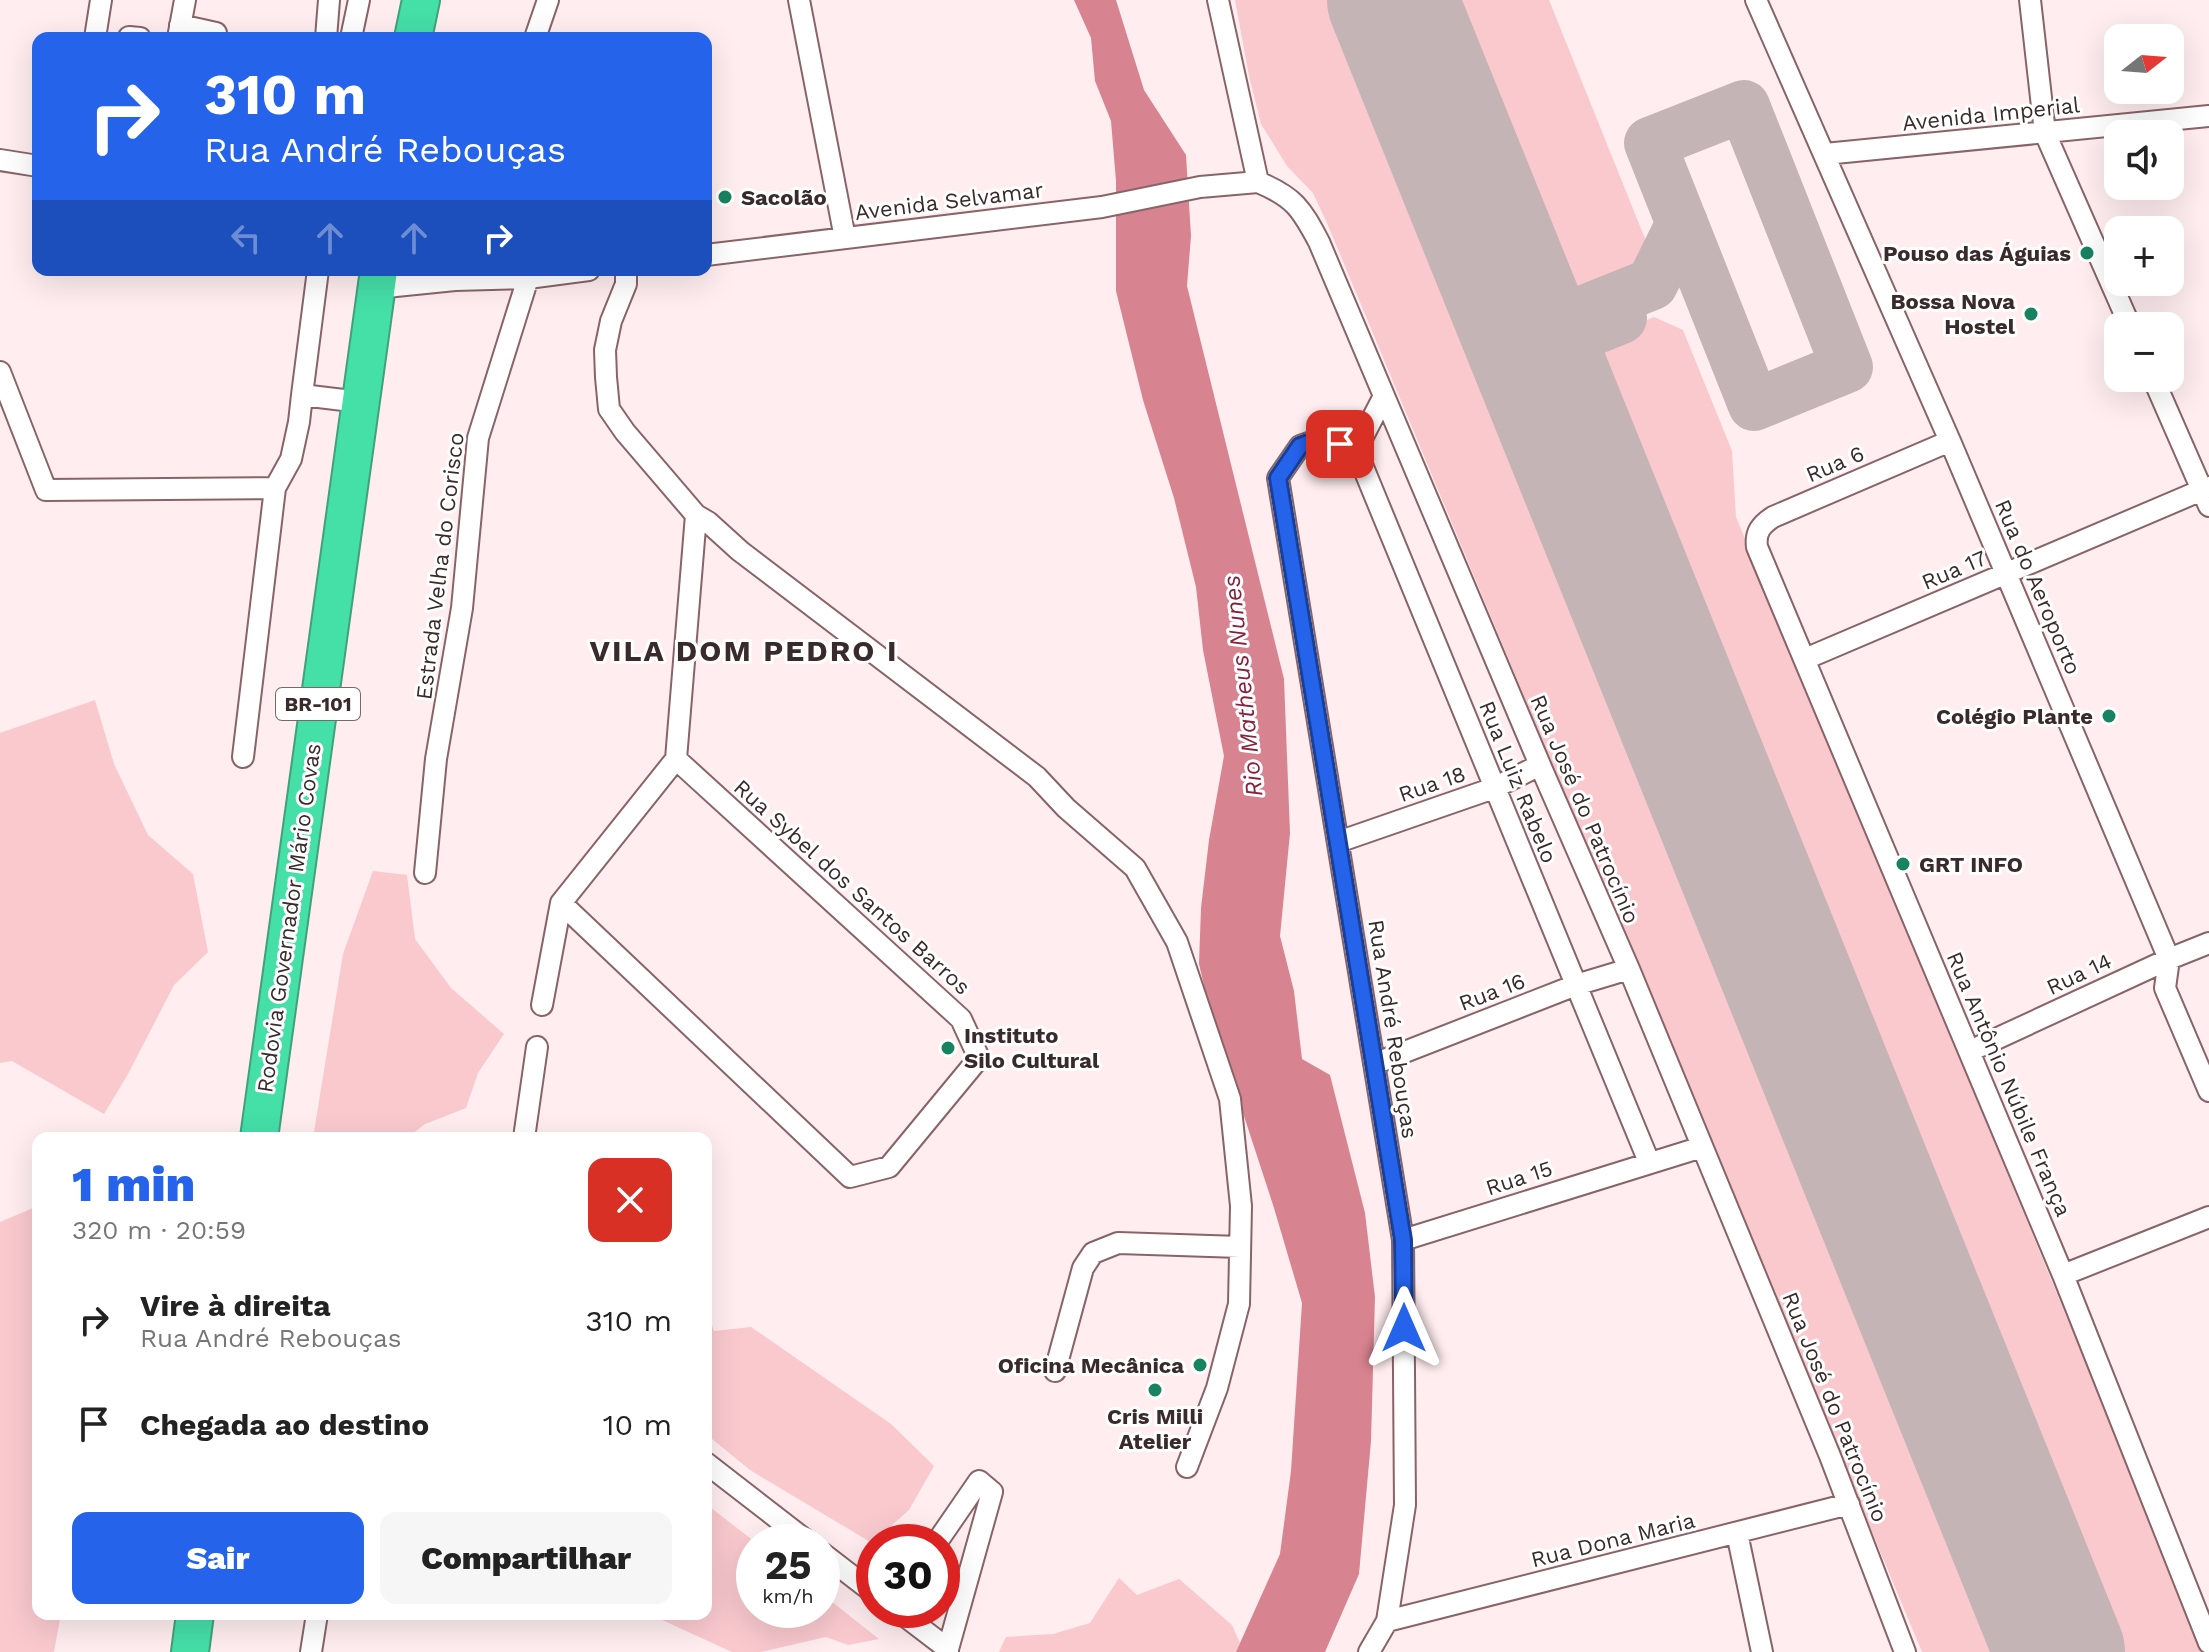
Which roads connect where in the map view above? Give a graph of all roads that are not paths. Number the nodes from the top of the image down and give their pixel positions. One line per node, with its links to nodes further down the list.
1 (101, 0): 12 (street)
2 (185, 0): 11 (street)
3 (329, 0): 13 (street)
4 (359, 0): 14 (street)
5 (421, 0): 15 (highway)
6 (548, 0): 16 (street)
7 (799, 0): 23 (street)
8 (1218, 0): 22 (street)
9 (1756, 0): 19 (street, Rua do Aeroporto)
10 (2030, 0): 18 (street)
11 (179, 31)
12 (96, 32)
13 (326, 32)
14 (352, 32)
15 (414, 32)
16 (537, 32)
17 (2209, 116): 18 (street, Avenida Imperial)
18 (2045, 133): 19 (street, Avenida Imperial); 30 (street)
19 (1825, 154): 36 (street, Rua do Aeroporto)
20 (0, 160): 21 (street)
21 (32, 165)
22 (1258, 182): 23 (street, Avenida Selvamar); 34 (street, Rua José do Patrocínio)
23 (845, 238): 24 (street, Avenida Selvamar)
24 (712, 254)
25 (317, 276): 33 (street)
26 (430, 276): 29 (street)
27 (527, 276): 49 (street, Estrada Velha do Corisco)
28 (626, 276): 40 (street)
29 (377, 279): 35 (highway, Rodovia Governador Mário Covas / BR-101)
30 (2124, 312)
31 (0, 372): 38 (street)
32 (2160, 392): 39 (street)
33 (302, 395): 35 (street); 38 (street)
34 (1384, 396): 37 (street); 46 (street, Rua José do Patrocínio)
35 (360, 402): 60 (highway, Rodovia Governador Mário Covas / BR-101)
36 (1950, 441): 41 (street, Rua 6); 42 (street, Rua do Aeroporto)
37 (1356, 450): 47 (street, Rua Luiz Rabelo); 48 (street, Rua André Rebouças)
38 (275, 488): 44 (street)
39 (2207, 494): 42 (street, Rua 17)
40 (696, 515): 45 (street); 66 (street)
41 (1757, 547): 43 (street, Rua Antônio Núbile França)
42 (2006, 574): 43 (street, Rua 17); 52 (street, Rua do Aeroporto)
43 (1805, 659): 57 (street, Rua Antônio Núbile França)
44 (243, 757)
45 (676, 759): 50 (street); 50 (street, Rua Sybel dos Santos Barros)
46 (1540, 765): 47 (street, Rua 18); 53 (street, Rua José do Patrocínio)
47 (1494, 788): 48 (street, Rua 18); 54 (street, Rua Luiz Rabelo)
48 (1338, 842): 58 (street, Rua André Rebouças)
49 (425, 873)
50 (561, 903): 55 (street)
51 (2209, 943): 52 (street, Rua 14)
52 (2169, 959): 57 (street, Rua 14); 59 (street, Rua do Aeroporto)
53 (1629, 969): 54 (street, Rua 16); 62 (street, Rua José do Patrocínio)
54 (1576, 985): 58 (street, Rua 16); 63 (street, Rua Luiz Rabelo)
55 (542, 1005)
56 (537, 1047): 61 (street)
57 (1970, 1051): 67 (street, Rua Antônio Núbile França)
58 (1374, 1064): 65 (street, Rua André Rebouças)
59 (2208, 1088)
60 (260, 1132)
61 (525, 1132)
62 (1702, 1147): 63 (street, Rua 15); 71 (street, Rua José do Patrocínio)
63 (1649, 1162): 65 (street, Rua 15)
64 (2209, 1217): 67 (street)
65 (1403, 1240): 80 (street, Rua André Rebouças)
66 (1240, 1247): 68 (street); 69 (street)
67 (2063, 1275): 83 (street, Rua Antônio Núbile França)
68 (1055, 1371)
69 (1187, 1467)
70 (712, 1468): 72 (street)
71 (1849, 1504): 74 (street, Rua Dona Maria); 89 (street, Rua José do Patrocínio)
72 (785, 1524)
73 (949, 1524): 77 (street)
74 (1737, 1533): 80 (street, Rua Dona Maria); 88 (street)
75 (840, 1567): 76 (street)
76 (856, 1579)
77 (960, 1608)
78 (194, 1620): 85 (highway)
79 (316, 1620): 86 (street)
80 (1387, 1621): 87 (street, Rua André Rebouças)
81 (919, 1628): 84 (street)
82 (954, 1628): 84 (street)
83 (2209, 1643)
84 (948, 1651)
85 (190, 1652)
86 (311, 1652)
87 (1369, 1652)
88 (1762, 1652)
89 (1905, 1652)

